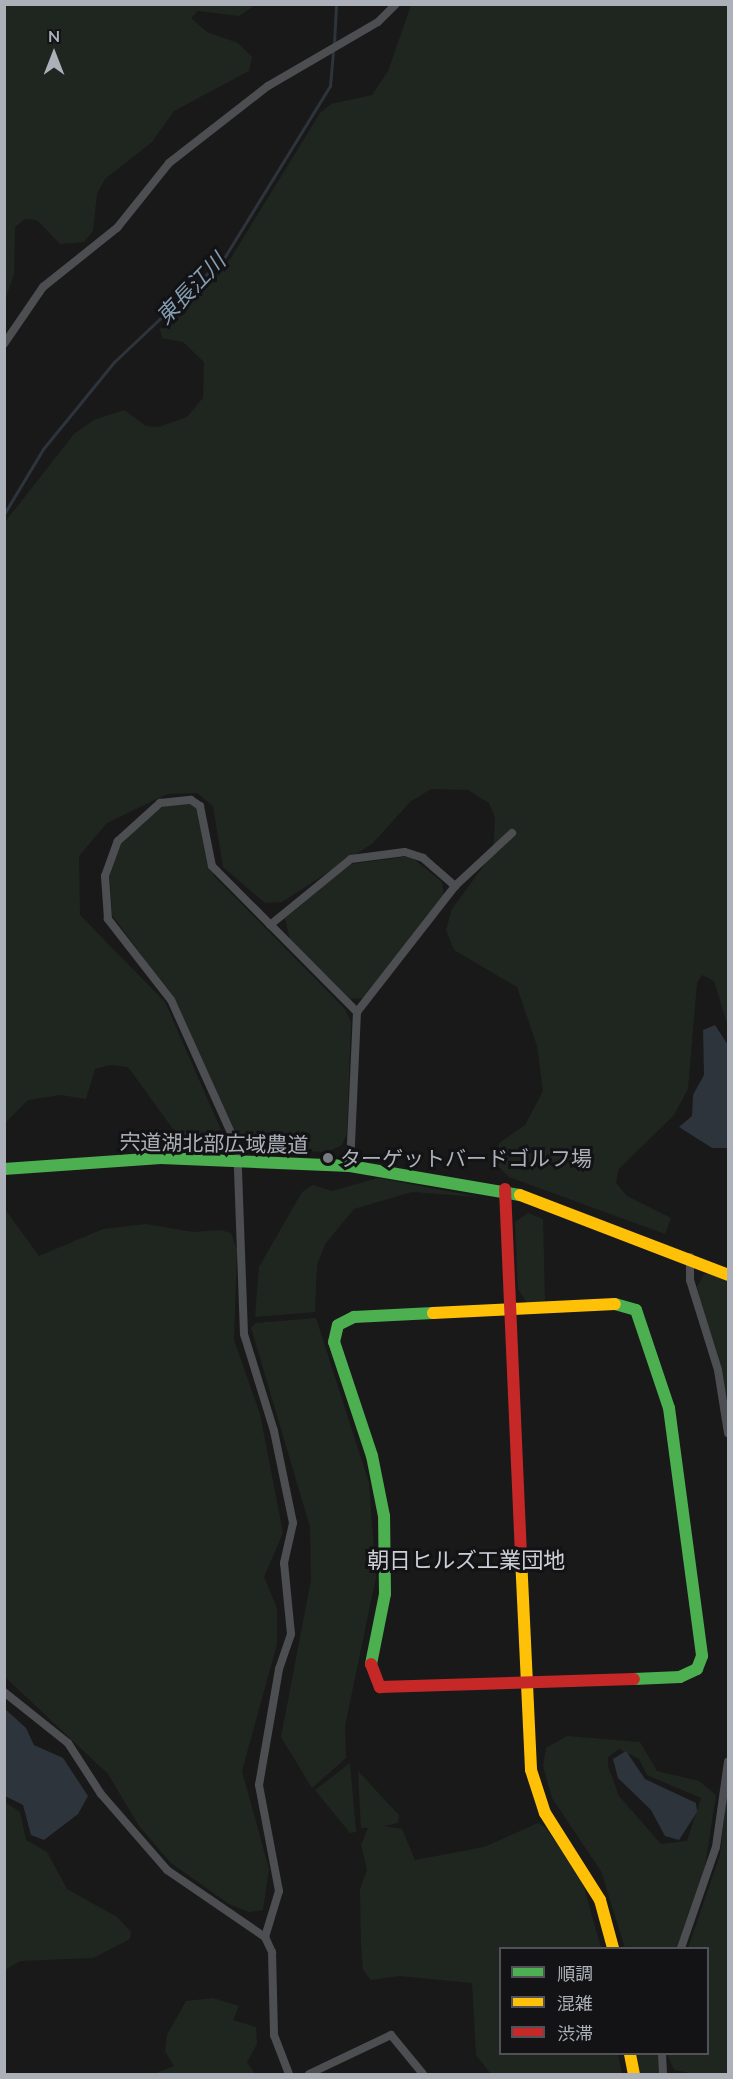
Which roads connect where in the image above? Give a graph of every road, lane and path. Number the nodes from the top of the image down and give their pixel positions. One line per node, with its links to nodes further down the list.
1 (396, 4): 2 (street)
2 (4, 344)
3 (512, 833): 4 (street)
4 (455, 886): 5 (street); 6 (street)
5 (270, 925): 6 (street); 7 (street)
6 (357, 1012): 8 (street)
7 (237, 1160): 8 (street, 宍道湖北部広域農道); 9 (street, 宍道湖北部広域農道); 18 (street)
8 (350, 1167): 10 (street, 宍道湖北部広域農道)
9 (4, 1169)
10 (505, 1189): 11 (street, 宍道湖北部広域農道); 13 (street)
11 (690, 1257): 12 (street, 宍道湖北部広域農道); 14 (street)
12 (729, 1275)
13 (507, 1309): 15 (street); 15 (street); 15 (street)
14 (729, 1433)
15 (524, 1684): 19 (street)
16 (4, 1692): 18 (street)
17 (729, 1762): 20 (street)
18 (265, 1937): 23 (street)
19 (613, 1947)
20 (681, 1947)
21 (630, 2055): 26 (street)
22 (662, 2055): 27 (street)
23 (289, 2074)
24 (309, 2074): 25 (street)
25 (423, 2074)
26 (634, 2074)
27 (663, 2074)

